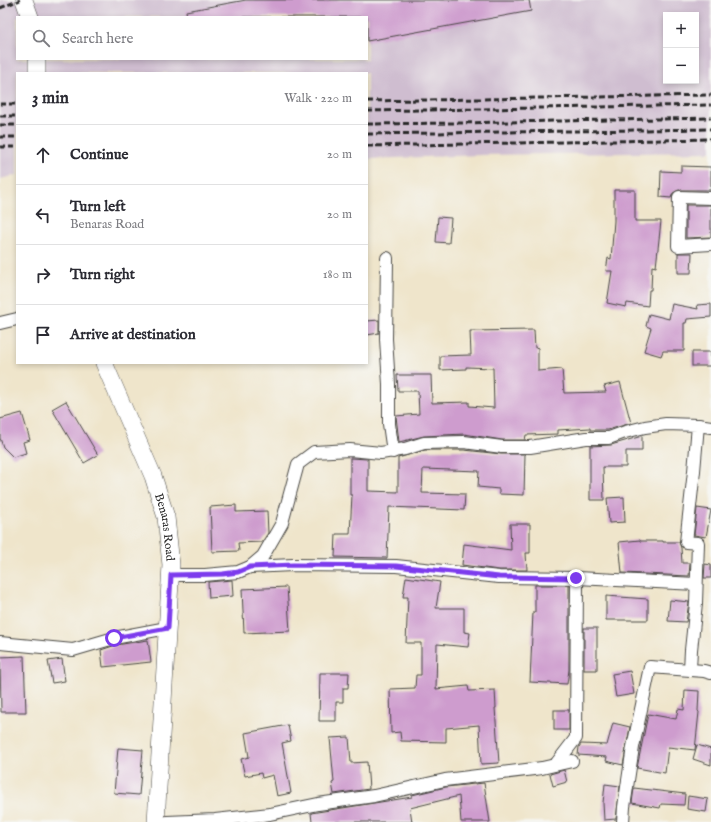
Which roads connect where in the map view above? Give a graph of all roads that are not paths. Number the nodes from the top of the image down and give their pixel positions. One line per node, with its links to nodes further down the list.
1 (24, 0): 2 (main road)
2 (30, 16)
3 (37, 60): 4 (main road)
4 (38, 72)
5 (711, 198): 6 (street)
6 (711, 244)
7 (387, 258): 13 (street)
8 (16, 319): 9 (street)
9 (0, 323)
10 (104, 364): 15 (main road, Benaras Road)
11 (698, 425): 12 (street); 13 (street); 17 (street)
12 (711, 427)
13 (393, 452): 14 (street)
14 (250, 567): 15 (street); 16 (street)
15 (171, 575): 18 (main road, Benaras Road)
16 (576, 578): 17 (street); 23 (street)
17 (696, 584): 20 (street)
18 (168, 628): 19 (street); 24 (main road, Benaras Road)
19 (0, 643)
20 (690, 669): 21 (street); 26 (street)
21 (711, 673)
22 (572, 761): 23 (street)
23 (556, 764): 25 (street)
24 (156, 822)
25 (167, 822)
26 (623, 822)

